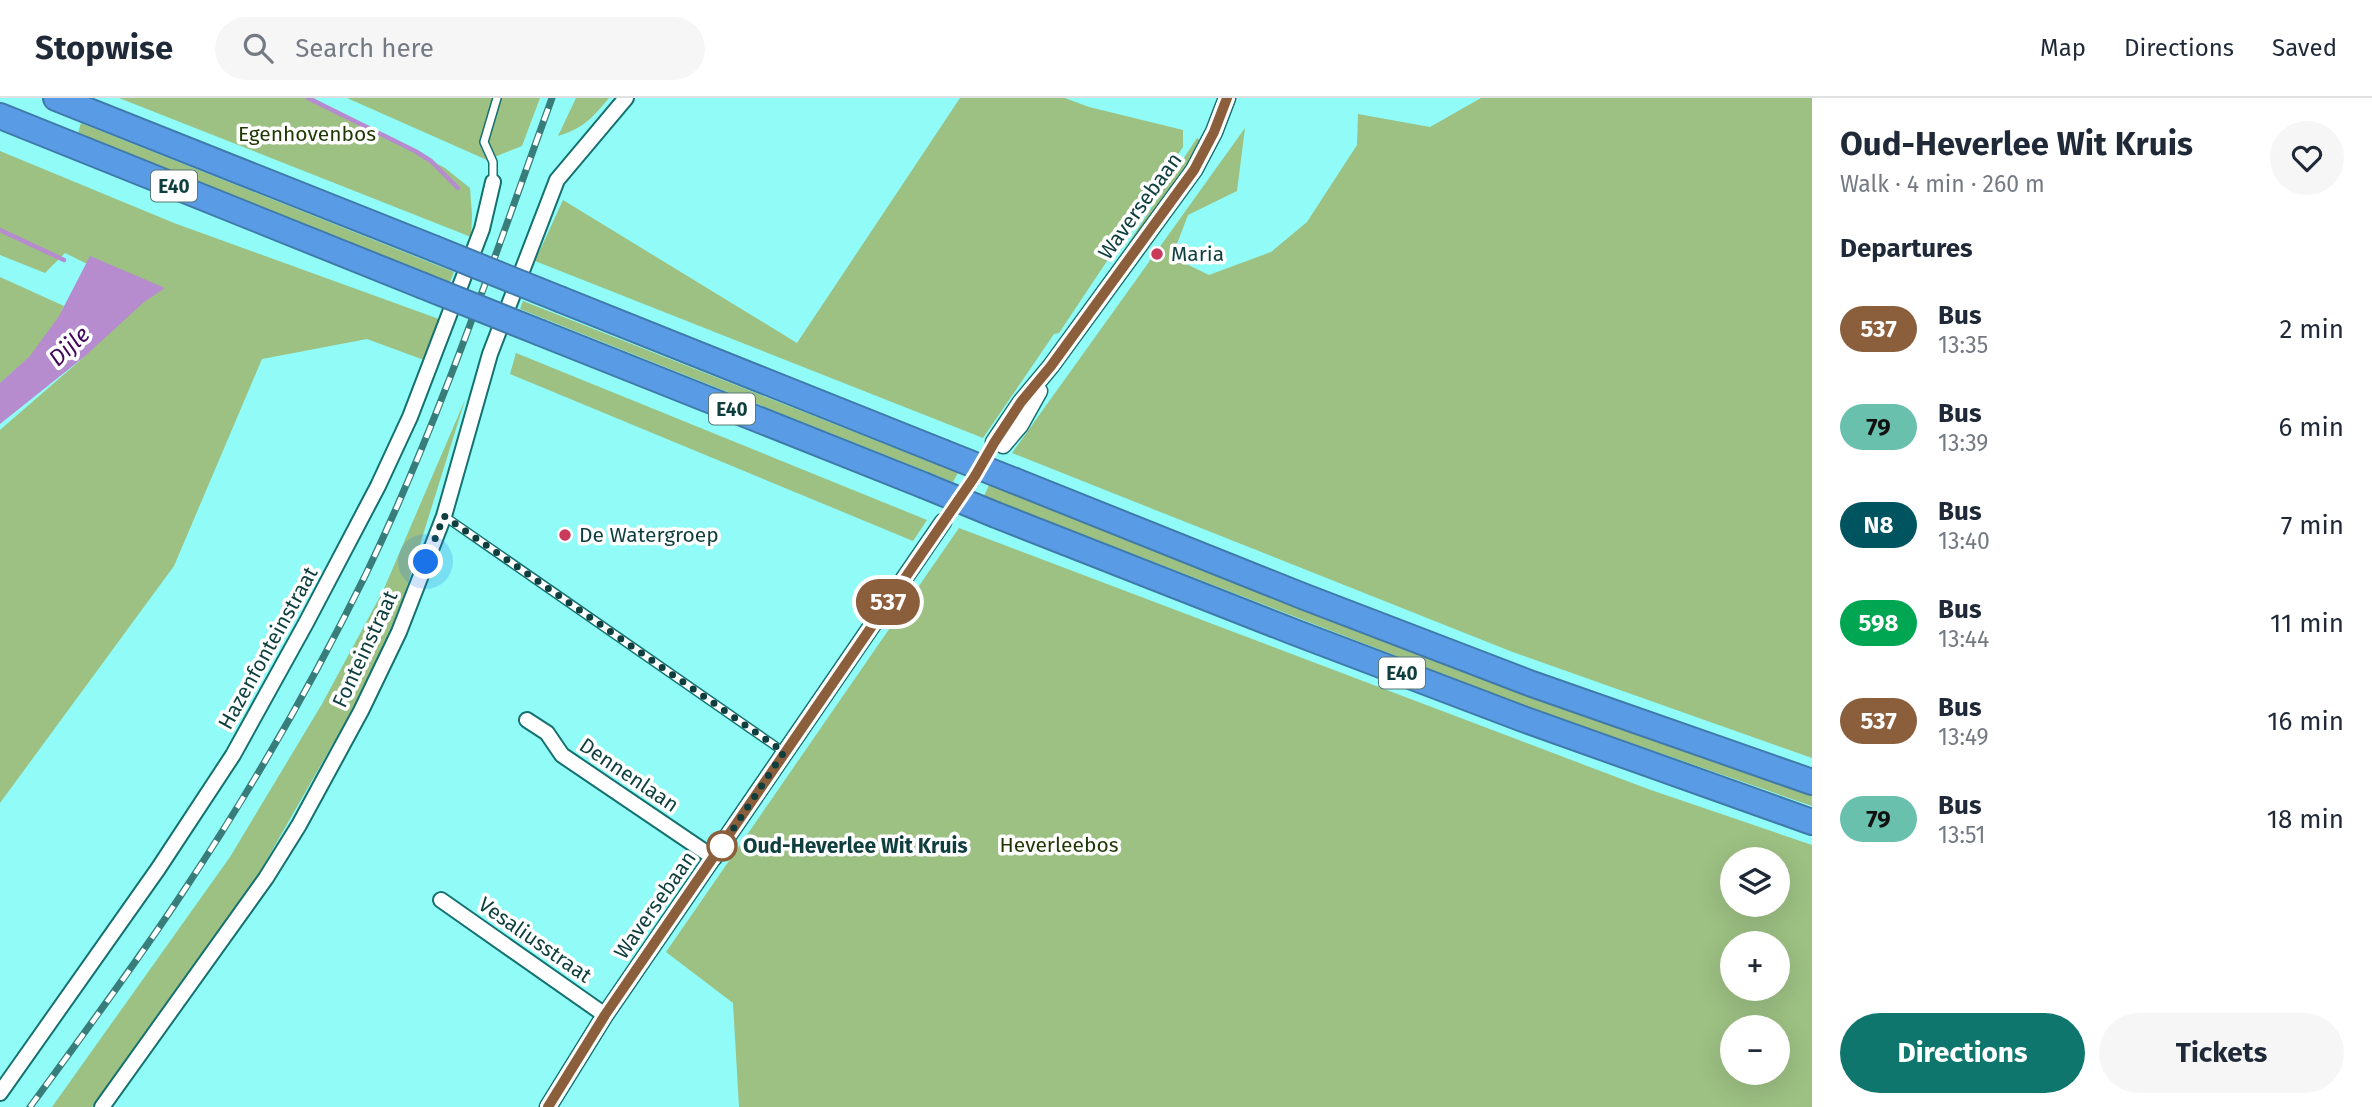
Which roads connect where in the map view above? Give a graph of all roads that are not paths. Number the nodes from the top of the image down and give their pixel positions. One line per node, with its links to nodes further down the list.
1 (56, 98): 12 (highway, E40, bridge)
2 (497, 98): 6 (lane)
3 (626, 98): 8 (street, Fonteinstraat)
4 (1227, 98): 7 (street, Waversebaan)
5 (0, 116): 13 (highway, E40, bridge)
6 (494, 182): 17 (street, Hazenfonteinstraat)
7 (998, 444)
8 (444, 516): 11 (lane); 18 (street, Fonteinstraat)
9 (943, 523): 11 (street, Waversebaan)
10 (527, 720): 14 (street, Dennenlaan)
11 (784, 752): 14 (street, Waversebaan)
12 (1812, 782)
13 (1812, 822)
14 (714, 858): 16 (street, Waversebaan)
15 (441, 900): 16 (street, Vesaliusstraat)
16 (605, 1015): 19 (street, Waversebaan)
17 (0, 1093)
18 (102, 1107)
19 (548, 1107)

